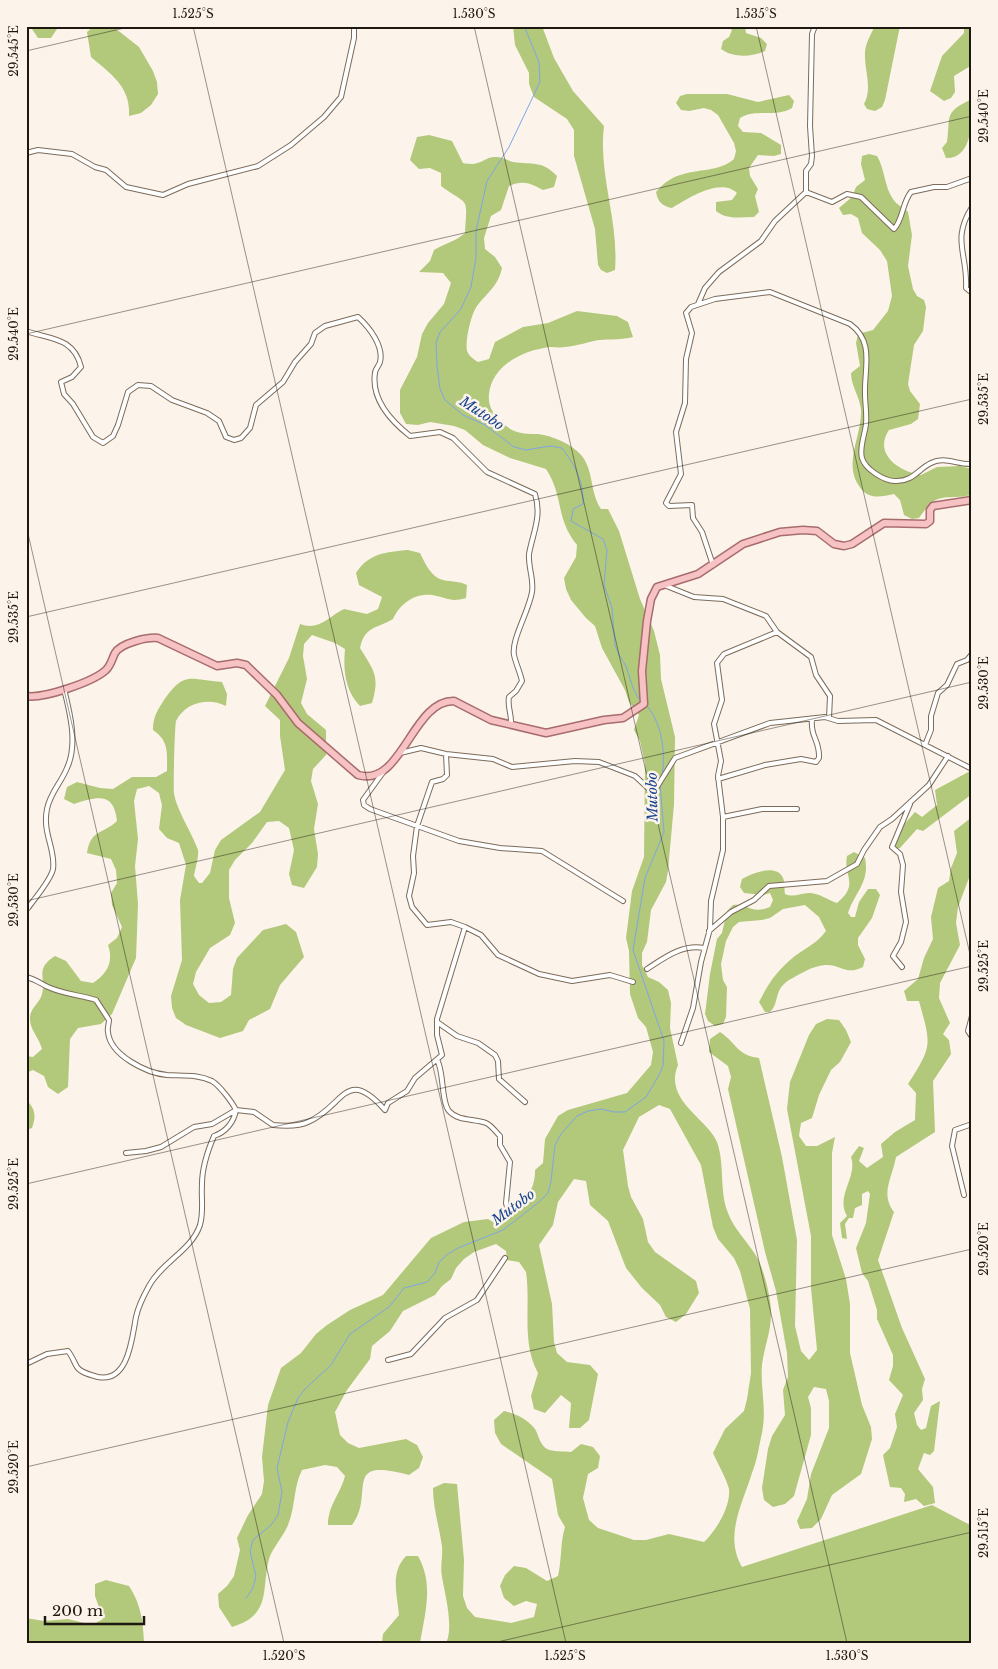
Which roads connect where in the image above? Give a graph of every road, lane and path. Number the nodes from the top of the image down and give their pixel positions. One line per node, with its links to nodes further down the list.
1 (354, 26): 3 (street)
2 (815, 26): 5 (street)
3 (26, 153)
4 (972, 178): 5 (street)
5 (806, 192): 8 (street)
6 (972, 207): 7 (street)
7 (972, 293)
8 (698, 304): 10 (street); 12 (street)
9 (26, 331): 20 (street)
10 (972, 464)
11 (972, 500): 12 (main road)
12 (713, 566): 13 (main road)
13 (662, 584): 14 (street); 20 (main road)
14 (778, 632): 18 (street); 21 (street)
15 (972, 654): 22 (street)
16 (64, 689): 17 (main road); 26 (main road); 34 (street)
17 (28, 695)
18 (829, 718): 19 (street); 22 (street)
19 (812, 720): 21 (street); 28 (street)
20 (511, 725): 23 (main road)
21 (717, 743): 24 (street); 28 (street)
22 (925, 745): 25 (street)
23 (399, 753): 24 (street); 26 (main road)
24 (446, 754): 32 (street)
25 (948, 756): 27 (street); 29 (street)
26 (386, 769): 32 (street)
27 (972, 769)
28 (718, 779): 31 (street)
29 (910, 802): 36 (street); 38 (street)
30 (796, 809): 31 (street)
31 (723, 817): 36 (street)
32 (417, 826): 33 (street); 35 (street)
33 (623, 901)
34 (28, 908)
35 (465, 926): 41 (street); 43 (street)
36 (709, 931): 37 (street)
37 (704, 948): 39 (street); 45 (street)
38 (902, 967)
39 (647, 970)
40 (26, 977): 48 (street)
41 (633, 982)
42 (972, 1016): 44 (street)
43 (437, 1022): 46 (street); 47 (street)
44 (972, 1037)
45 (681, 1043)
46 (437, 1060): 48 (street); 52 (street)
47 (525, 1102)
48 (236, 1110): 50 (street); 55 (street)
49 (972, 1124): 51 (street)
50 (126, 1153)
51 (964, 1195)
52 (509, 1216)
53 (505, 1258): 54 (street)
54 (388, 1360)
55 (26, 1364)

